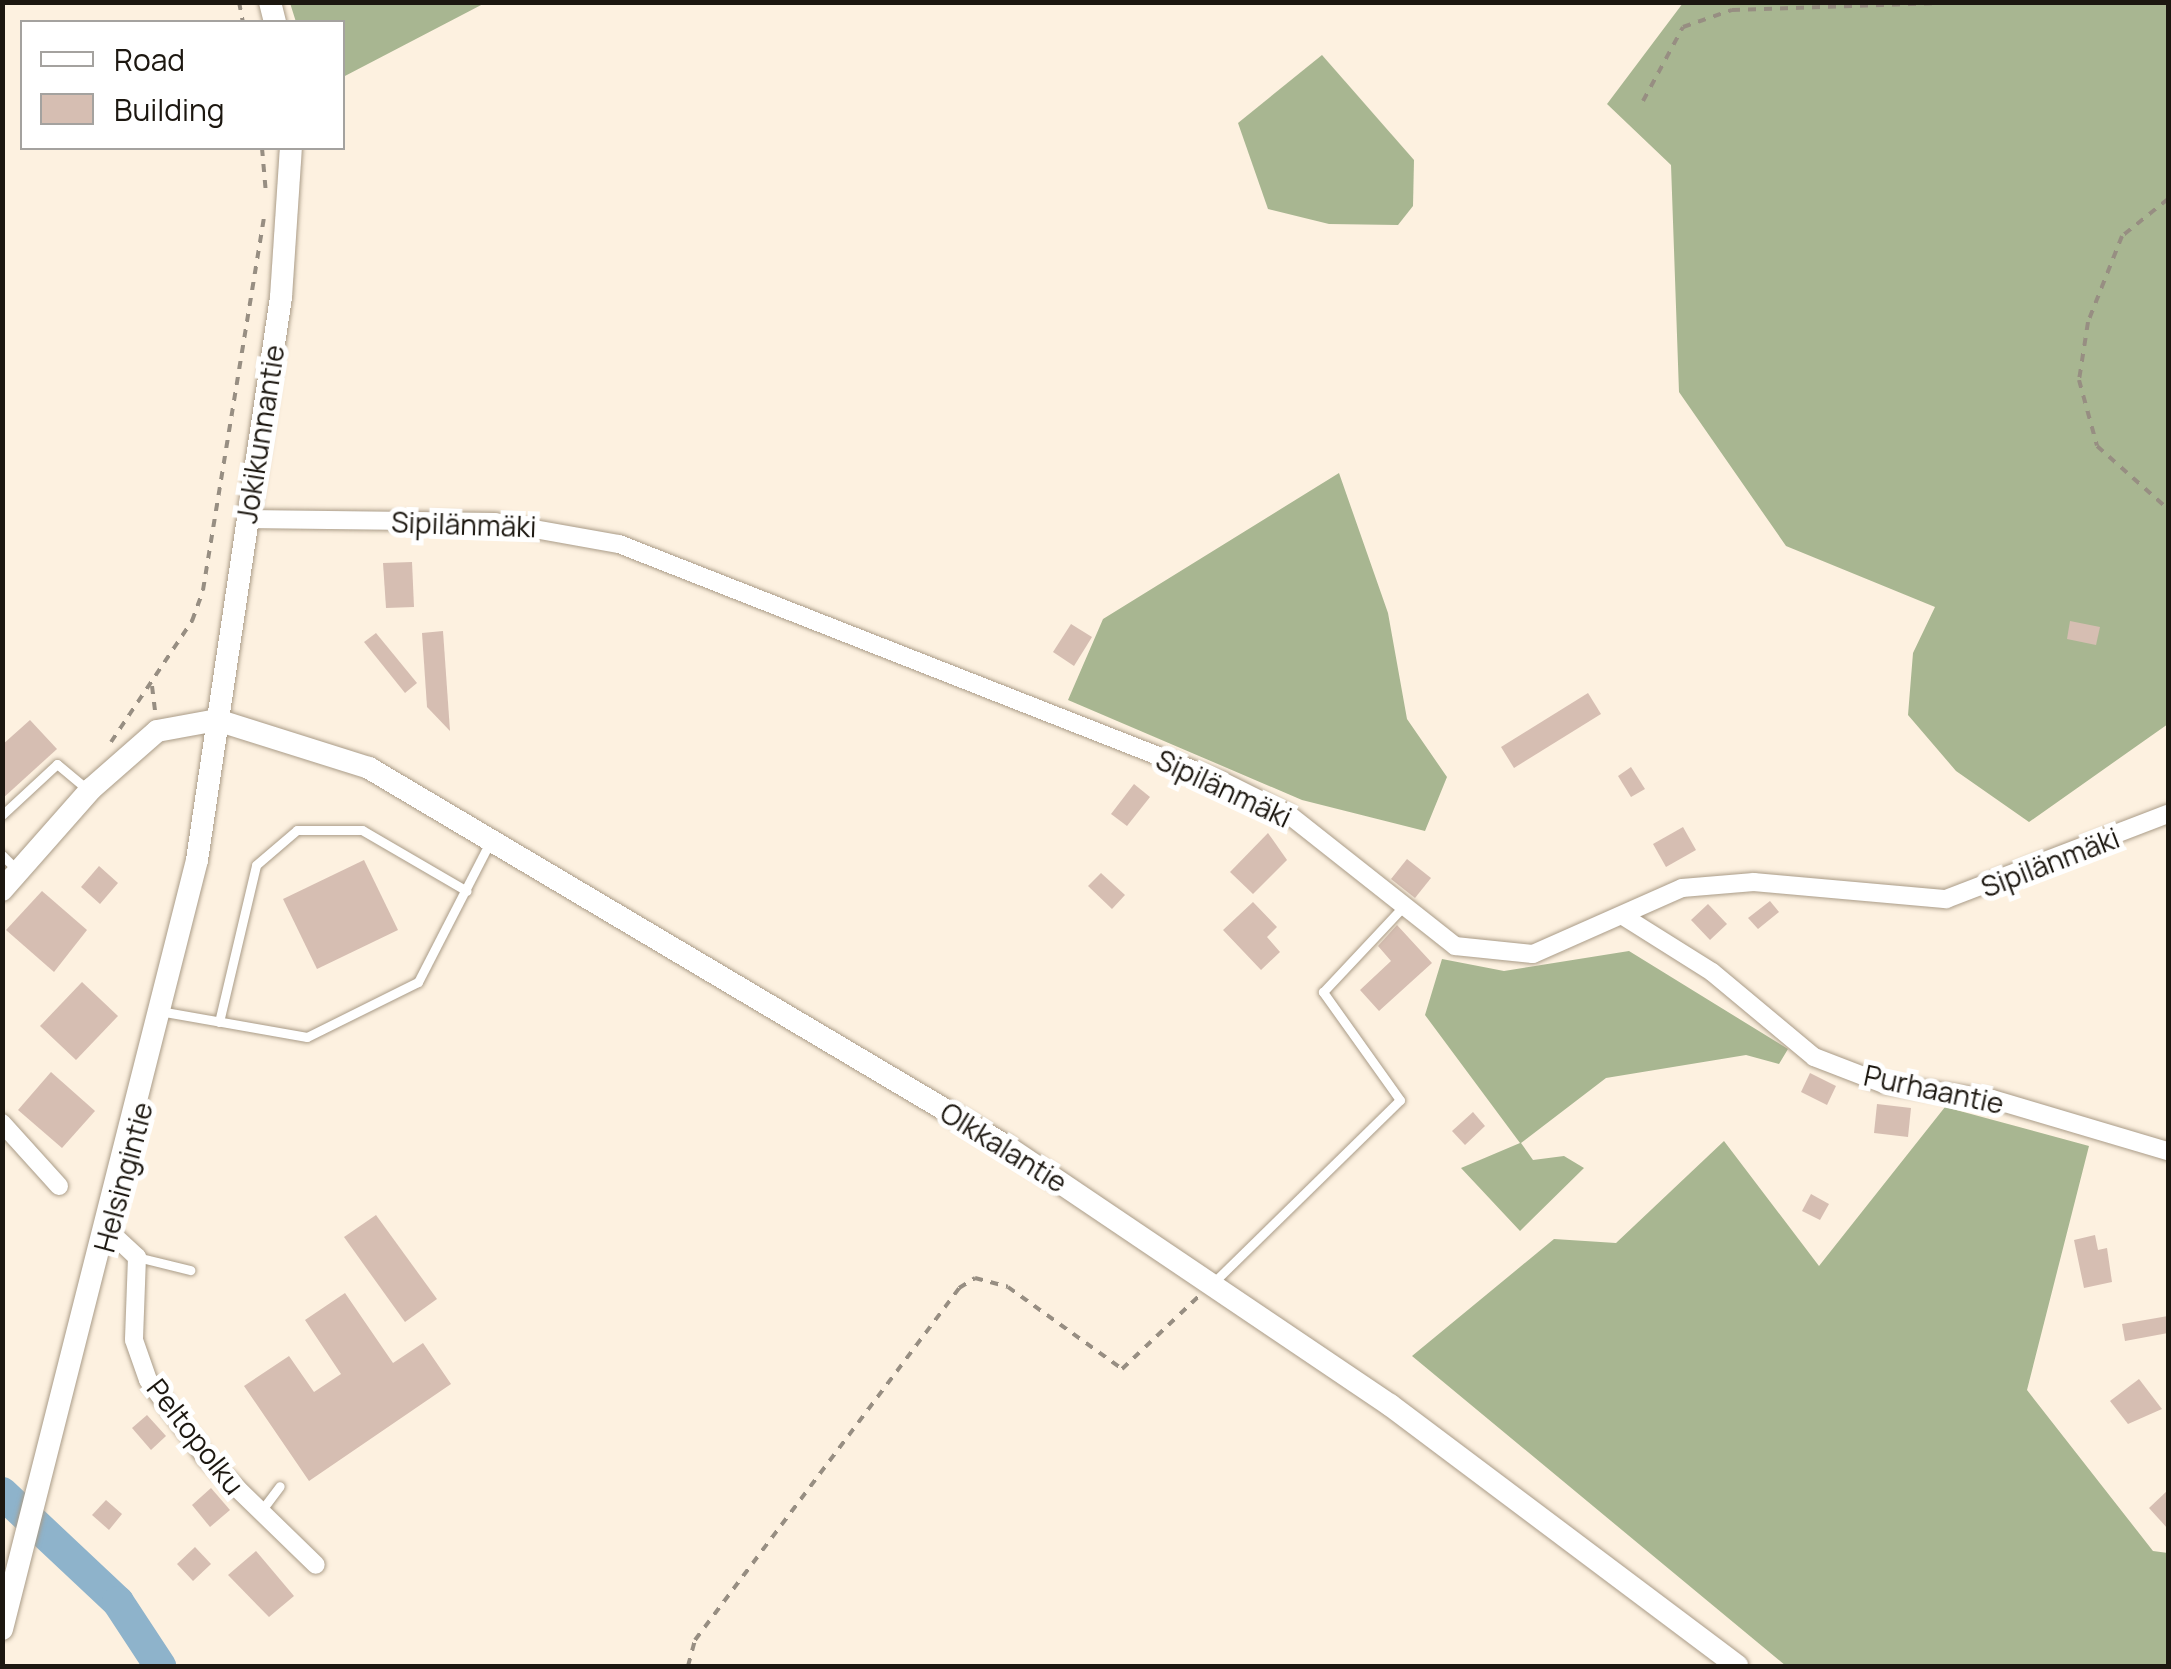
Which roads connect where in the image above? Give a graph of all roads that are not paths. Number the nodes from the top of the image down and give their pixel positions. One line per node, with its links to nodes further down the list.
1 (291, 150): 2 (street, Jokikunnantie)
2 (246, 519): 3 (street, Jokikunnantie); 11 (street, Sipilänmäki)
3 (217, 720): 4 (street); 7 (street, Olkkalantie); 13 (street, Helsingintie)
4 (90, 791): 6 (lane); 8 (street)
5 (2168, 814): 12 (street, Sipilänmäki)
6 (2, 815)
7 (492, 838): 10 (lane); 21 (street, Olkkalantie)
8 (10, 864): 9 (street)
9 (2, 890)
10 (468, 891): 14 (lane); 14 (lane)
11 (1400, 910): 12 (street, Sipilänmäki); 21 (lane)
12 (1623, 916): 16 (street, Purhaantie)
13 (165, 1012): 14 (lane); 18 (street, Helsingintie)
14 (219, 1022)
15 (2, 1124): 17 (street)
16 (2168, 1151)
17 (59, 1186)
18 (109, 1231): 19 (street); 25 (street, Helsingintie)
19 (137, 1258): 20 (lane); 23 (street, Peltopolku)
20 (190, 1270)
21 (1209, 1287): 26 (street, Olkkalantie)
22 (280, 1486): 23 (lane)
23 (259, 1513): 24 (street, Peltopolku)
24 (316, 1565)
25 (2, 1630)
26 (1736, 1666)

